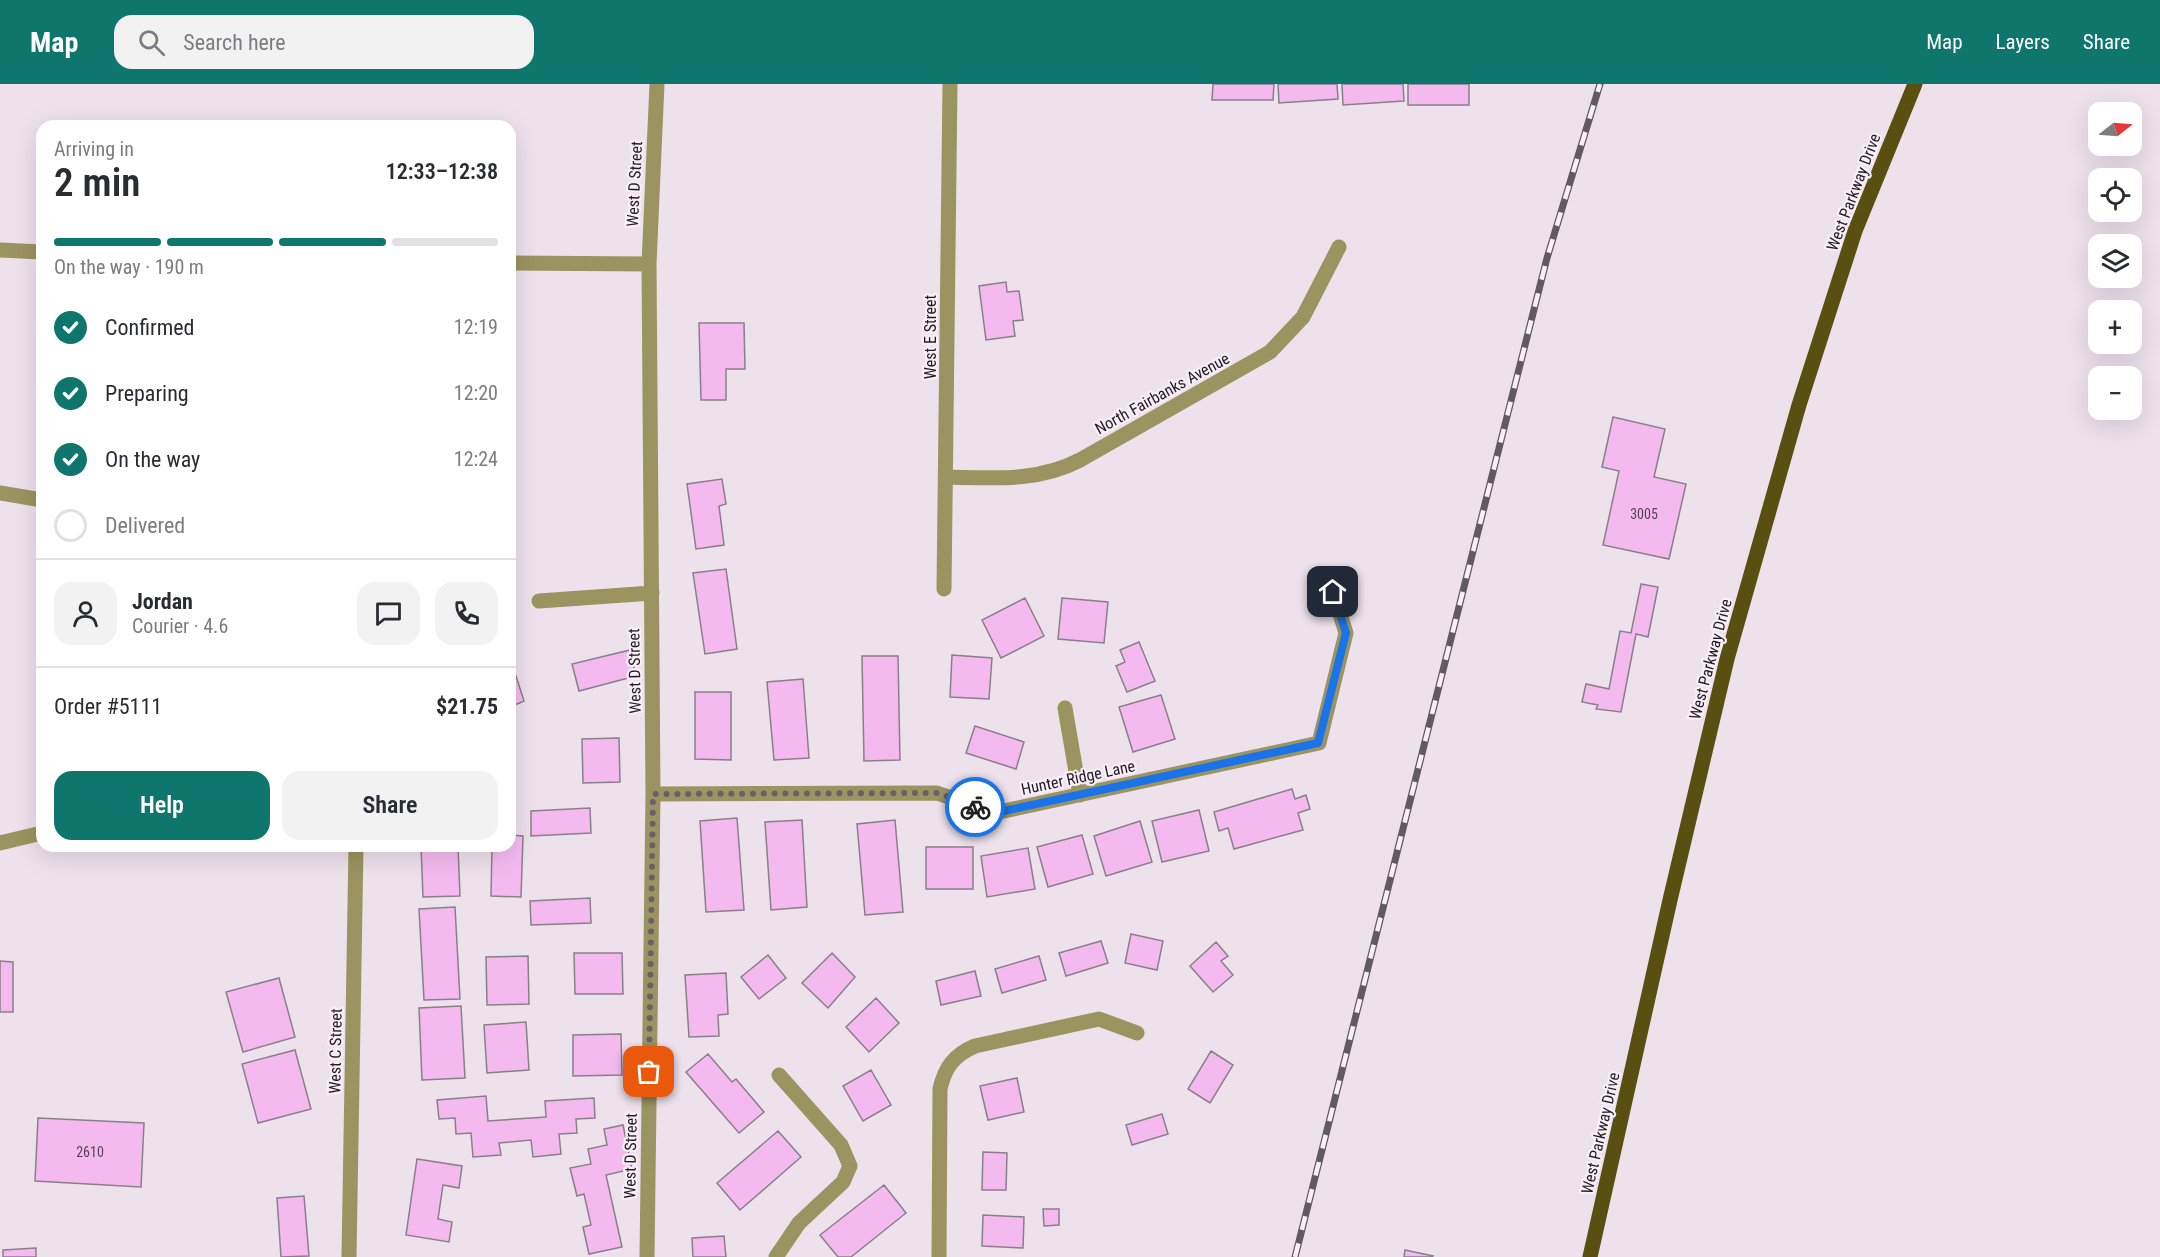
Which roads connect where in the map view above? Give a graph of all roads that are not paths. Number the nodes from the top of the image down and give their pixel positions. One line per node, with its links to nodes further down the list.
1 (657, 84): 8 (street, West D Street)
2 (950, 84): 9 (street, West E Street)
3 (1915, 84): 28 (main road, West Parkway Drive)
4 (1339, 247): 9 (street, North Fairbanks Avenue)
5 (0, 250): 6 (street)
6 (36, 252)
7 (516, 263): 8 (street)
8 (649, 264): 14 (street, West D Street)
9 (947, 477): 12 (street, West E Street)
10 (0, 493): 11 (street)
11 (36, 499)
12 (945, 589)
13 (1333, 592): 18 (street, Hunter Ridge Lane)
14 (652, 593): 15 (street); 17 (street, West D Street)
15 (539, 601)
16 (1065, 708): 18 (street)
17 (653, 794): 18 (street, Hunter Ridge Lane); 25 (street, West D Street)
18 (1080, 795)
19 (36, 834): 20 (street)
20 (0, 843)
21 (357, 852): 24 (street, West C Street)
22 (1137, 1033): 27 (street)
23 (779, 1075): 26 (street)
24 (349, 1257)
25 (647, 1257)
26 (776, 1257)
27 (939, 1257)
28 (1590, 1257)

